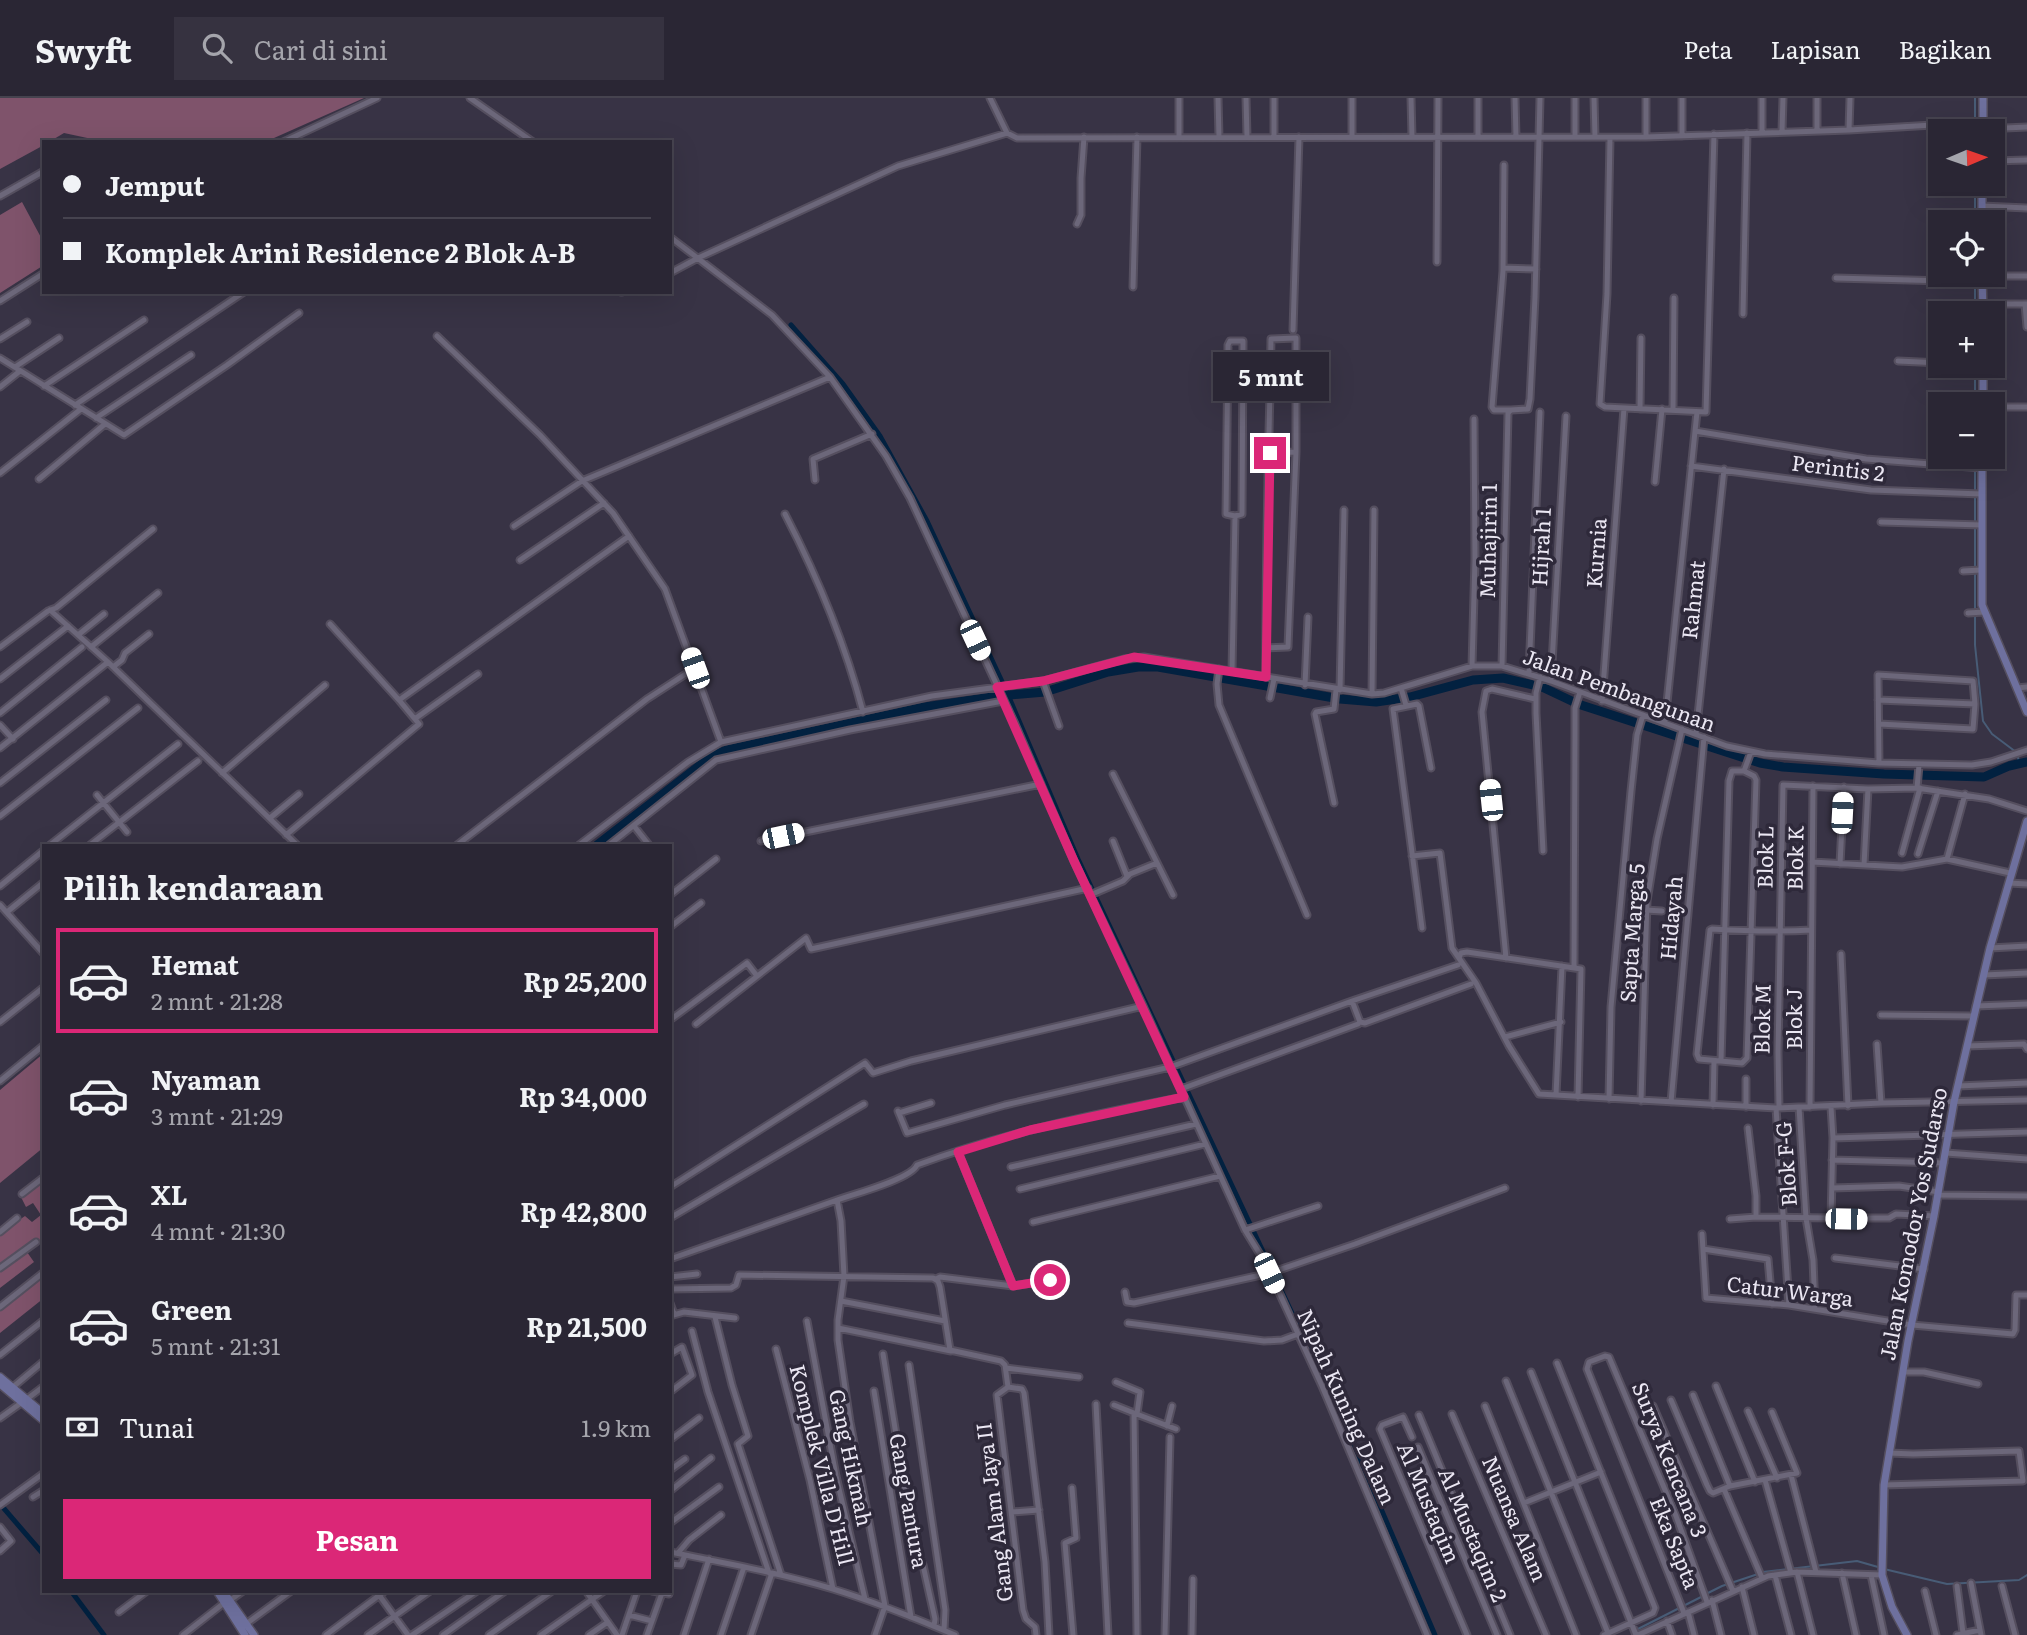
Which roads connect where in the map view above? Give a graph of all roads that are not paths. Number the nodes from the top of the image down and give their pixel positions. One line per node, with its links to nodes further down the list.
1 (377, 98): 52 (street)
2 (470, 98): 53 (street)
3 (990, 98): 30 (street)
4 (1179, 98): 40 (street)
5 (1218, 98): 41 (street)
6 (1246, 98): 42 (street)
7 (1274, 98): 43 (street)
8 (1352, 98): 45 (street)
9 (1411, 98): 34 (street)
10 (1438, 98): 35 (street)
11 (1478, 98): 46 (street)
12 (1515, 98): 47 (street)
13 (1540, 98): 48 (street)
14 (1575, 98): 36 (street)
15 (1594, 98): 49 (street)
16 (1646, 98): 50 (street)
17 (1682, 98): 37 (street)
18 (1762, 98): 31 (street)
19 (1783, 98): 28 (street)
20 (1817, 98): 29 (street)
21 (1850, 98): 27 (street)
22 (1983, 98): 23 (street)
23 (1982, 119)
24 (1928, 125): 27 (street)
25 (2006, 127): 26 (street)
26 (2027, 127)
27 (1849, 130): 29 (street)
28 (1782, 131): 29 (street); 31 (street)
29 (1817, 131)
30 (1007, 132): 38 (street); 65 (street)
31 (1762, 132): 32 (street)
32 (1747, 133): 33 (street); 82 (street)
33 (1714, 134): 37 (street); 108 (street)
34 (1412, 136): 35 (street); 45 (street)
35 (1437, 136): 46 (street); 66 (street)
36 (1575, 136): 48 (street); 49 (street)
37 (1682, 136): 50 (street)
38 (1084, 137): 39 (street); 63 (street)
39 (1137, 137): 40 (street); 75 (street)
40 (1179, 137): 41 (street)
41 (1219, 137): 42 (street)
42 (1247, 137): 43 (street)
43 (1274, 137): 44 (street)
44 (1299, 137): 45 (street); 86 (street)
45 (1352, 137)
46 (1478, 137): 47 (street)
47 (1516, 137): 48 (street)
48 (1540, 137): 68 (street)
49 (1595, 137): 51 (street)
50 (1646, 137): 51 (street)
51 (1610, 138): 102 (street)
52 (287, 140)
53 (530, 140)
54 (2027, 160): 55 (street)
55 (2006, 161)
56 (1504, 165): 67 (street)
57 (42, 172): 58 (street)
58 (0, 196)
59 (1982, 196): 60 (street)
60 (1982, 206): 61 (street); 62 (street)
61 (2027, 208)
62 (1982, 210)
63 (1077, 224)
64 (672, 238): 65 (street, Nipah Kuning Dalam)
65 (698, 258): 69 (street); 96 (street, Nipah Kuning Dalam)
66 (1437, 261)
67 (1503, 268): 68 (street); 109 (street)
68 (1536, 269): 109 (street)
69 (672, 272)
70 (42, 274): 78 (street)
71 (2027, 276): 72 (street)
72 (2005, 277)
73 (1836, 278): 74 (street)
74 (1928, 280)
75 (1133, 287)
76 (241, 294): 99 (street)
77 (1674, 298): 106 (street)
78 (0, 301)
79 (2005, 304): 80 (street)
80 (2026, 304): 85 (street)
81 (299, 313): 113 (street)
82 (1743, 314)
83 (144, 320): 97 (street)
84 (27, 321): 90 (street)
85 (2027, 327)
86 (1293, 330)
87 (437, 336): 125 (street)
88 (59, 338): 95 (street)
89 (1641, 338): 104 (street)
90 (0, 339)
91 (191, 355): 111 (street)
92 (0, 358): 95 (street)
93 (1898, 361): 94 (street)
94 (1928, 362)
95 (18, 369): 97 (street); 98 (street)
96 (830, 377): 115 (street, Nipah Kuning Dalam); 125 (street)
97 (44, 386): 99 (street)
98 (0, 387)
99 (75, 405): 103 (street)
100 (2005, 407): 101 (street)
101 (2027, 407)
102 (1625, 408): 104 (street); 183 (street, Kurnia)
103 (81, 409): 111 (street); 122 (street)
104 (1640, 409): 105 (street)
105 (1662, 409): 106 (street); 126 (street)
106 (1673, 409): 108 (street)
107 (1540, 412): 160 (street)
108 (1698, 412): 114 (street)
109 (1509, 413): 155 (street, Muhajirin 1)
110 (1566, 416): 166 (street, Hijrah 1)
111 (96, 418): 113 (street)
112 (1474, 419): 154 (street)
113 (105, 424): 123 (street)
114 (1695, 431): 118 (street); 119 (street)
115 (872, 434): 124 (street); 171 (street, Nipah Kuning Dalam)
116 (1296, 452): 117 (street); 117 (street); 152 (street)
117 (1270, 453): 152 (street)
118 (1928, 464)
119 (1691, 466): 120 (street, Perintis 2); 192 (street)
120 (1724, 469): 127 (street, Perintis 2); 197 (street, Rahmat)
121 (1980, 469): 127 (street)
122 (0, 474)
123 (39, 479)
124 (815, 480)
125 (582, 481): 128 (street); 135 (street)
126 (1655, 482)
127 (1979, 494): 134 (street)
128 (604, 503): 137 (street); 138 (street)
129 (1344, 510): 173 (street)
130 (1374, 510): 175 (street)
131 (785, 514): 187 (street)
132 (1235, 516): 132 (street); 159 (street)
133 (1881, 522): 134 (street)
134 (1979, 525): 139 (street)
135 (514, 526)
136 (153, 530): 142 (street)
137 (629, 536): 157 (street); 180 (street)
138 (520, 560)
139 (1977, 570): 140 (street); 172 (street)
140 (1964, 571)
141 (158, 593): 151 (street)
142 (50, 610): 146 (street); 149 (street)
143 (104, 614): 148 (street)
144 (1308, 618): 169 (street)
145 (330, 624): 180 (street)
146 (68, 626): 148 (street); 163 (street)
147 (149, 634): 156 (street)
148 (78, 635): 151 (street)
149 (0, 647)
150 (82, 647): 189 (street)
151 (91, 647): 153 (street)
152 (1266, 648): 162 (street)
153 (108, 662): 156 (street); 198 (street)
154 (1472, 666): 155 (street, Jalan Pembangunan); 174 (street, Jalan Pembangunan)
155 (1502, 666): 160 (street, Jalan Pembangunan)
156 (113, 667): 210 (street)
157 (695, 668): 200 (street); 238 (street)
158 (1219, 671): 159 (street, Jalan Pembangunan); 167 (street, Jalan Pembangunan); 267 (street)
159 (1231, 671): 162 (street, Jalan Pembangunan)
160 (1529, 673): 165 (street, Jalan Pembangunan)
161 (478, 674): 191 (street)
162 (1266, 677): 164 (street, Jalan Pembangunan)
163 (0, 679)
164 (1274, 679): 169 (street, Jalan Pembangunan); 178 (street)
165 (1539, 680): 166 (street, Jalan Pembangunan); 177 (street)
166 (1552, 681): 176 (street, Jalan Pembangunan)
167 (1044, 683): 171 (street, Jalan Pembangunan); 195 (street)
168 (325, 685): 210 (street)
169 (1305, 685): 173 (street, Jalan Pembangunan)
170 (2027, 687): 172 (street)
171 (998, 688): 181 (street, Nipah Kuning Dalam); 187 (street, Jalan Pembangunan)
172 (2017, 688): 188 (street)
173 (1338, 690): 175 (street, Jalan Pembangunan); 223 (street)
174 (1402, 690): 175 (street, Jalan Pembangunan); 184 (street)
175 (1372, 694)
176 (1579, 695): 183 (street, Jalan Pembangunan); 281 (street)
177 (1536, 696): 243 (street); 278 (street)
178 (1270, 698)
179 (106, 700): 212 (street)
180 (399, 700): 191 (street)
181 (1003, 700): 213 (street, Nipah Kuning Dalam); 229 (street)
182 (1878, 700): 185 (street); 185 (street); 194 (street)
183 (1602, 701): 190 (street, Jalan Pembangunan)
184 (1406, 703): 207 (street); 247 (street)
185 (1975, 704): 194 (street)
186 (138, 708): 225 (street)
187 (863, 712): 200 (street, Jalan Pembangunan)
188 (2027, 712)
189 (0, 713)
190 (1642, 717): 192 (street, Jalan Pembangunan); 314 (street)
191 (416, 718): 232 (street)
192 (1665, 722): 196 (street, Jalan Pembangunan)
193 (0, 724): 198 (street)
194 (1879, 724): 206 (street)
195 (1059, 726)
196 (1682, 731): 197 (street, Jalan Pembangunan); 265 (street, Sapta Marga 5)
197 (1696, 734): 199 (street, Jalan Pembangunan)
198 (13, 738): 202 (street)
199 (1704, 739): 204 (street, Jalan Pembangunan); 317 (street, Hidayah)
200 (721, 742): 239 (street, Jalan Pembangunan)
201 (178, 744): 222 (street)
202 (0, 748)
203 (2024, 751): 208 (street, Jalan Pembangunan)
204 (1750, 754): 206 (street, Jalan Pembangunan); 209 (street)
205 (198, 761): 228 (street)
206 (1879, 763): 208 (street, Jalan Pembangunan)
207 (1431, 768)
208 (1918, 768): 215 (street)
209 (1745, 769): 270 (street); 271 (street)
210 (222, 773): 226 (street)
211 (1113, 774): 251 (street)
212 (0, 783)
213 (1041, 784): 233 (street); 260 (street, Nipah Kuning Dalam)
214 (1812, 786): 216 (street); 250 (street, Blok K); 273 (street, Blok L)
215 (1919, 786): 217 (street); 218 (street); 245 (street)
216 (1844, 787): 217 (street); 252 (street)
217 (1868, 789): 253 (street)
218 (1938, 791): 220 (street); 246 (street)
219 (299, 794): 226 (street)
220 (1965, 794): 224 (street); 249 (street)
221 (97, 795): 222 (street)
222 (103, 803): 228 (street); 235 (street)
223 (1334, 803)
224 (2027, 811)
225 (0, 816)
226 (270, 818): 232 (street)
227 (2027, 821): 231 (street, Jalan Komodor Yos Sudarso)
228 (119, 822): 230 (street); 236 (street)
229 (634, 826): 240 (street); 241 (street)
230 (127, 832)
231 (2025, 833): 242 (street, Jalan Komodor Yos Sudarso)
232 (286, 835): 237 (street)
233 (761, 841)
234 (1113, 841): 255 (street)
235 (51, 844)
236 (91, 844)
237 (296, 844)
238 (458, 844)
239 (580, 844)
240 (610, 844)
241 (648, 844)
242 (2023, 846): 254 (street, Jalan Komodor Yos Sudarso)
243 (1543, 851)
244 (42, 852): 259 (street)
245 (1902, 853)
246 (1918, 854)
247 (1412, 856): 269 (street); 279 (street)
248 (716, 859): 261 (street)
249 (1947, 859): 253 (street); 254 (street)
250 (1812, 862): 252 (street); 272 (street, Blok K)
251 (1157, 863): 255 (street); 262 (street)
252 (1840, 864): 253 (street)
253 (1864, 865)
254 (2010, 873): 257 (street, Jalan Komodor Yos Sudarso)
255 (1126, 876): 260 (street)
256 (42, 883): 264 (street)
257 (2009, 883): 258 (street); 275 (street, Jalan Komodor Yos Sudarso)
258 (2027, 884)
259 (0, 886)
260 (1092, 892): 284 (street); 289 (street, Nipah Kuning Dalam)
261 (672, 893)
262 (1173, 895)
263 (701, 903): 268 (street)
264 (3, 910): 276 (street)
265 (1646, 910): 266 (street); 316 (street, Sapta Marga 5)
266 (1662, 911)
267 (1307, 915)
268 (672, 925)
269 (1422, 928)
270 (1726, 930): 271 (street); 304 (street); 304 (street)
271 (1751, 930): 273 (street); 304 (street)
272 (1811, 930): 273 (street); 326 (street, Blok J)
273 (1780, 932): 328 (street, Blok M)
274 (2027, 946): 275 (street)
275 (1990, 948): 283 (street, Jalan Komodor Yos Sudarso)
276 (42, 952)
277 (1841, 954): 323 (street)
278 (1506, 958): 279 (street); 280 (street)
279 (1458, 962): 287 (street); 299 (street)
280 (1562, 966): 281 (street); 295 (street)
281 (1574, 967): 313 (street)
282 (2027, 973): 283 (street)
283 (1984, 975): 290 (street, Jalan Komodor Yos Sudarso)
284 (757, 976): 293 (street); 296 (street)
285 (1471, 985): 287 (street)
286 (42, 989): 294 (street)
287 (1352, 1001): 305 (street)
288 (2027, 1004): 290 (street)
289 (1143, 1006): 305 (street, Nipah Kuning Dalam); 343 (street)
290 (1976, 1006): 292 (street, Jalan Komodor Yos Sudarso)
291 (1881, 1015): 292 (street)
292 (1973, 1016): 301 (street, Jalan Komodor Yos Sudarso)
293 (672, 1019)
294 (0, 1022)
295 (1560, 1022): 299 (street); 311 (street)
296 (696, 1024)
297 (1358, 1024): 310 (street)
298 (2026, 1036): 302 (street)
299 (1505, 1037): 311 (street)
300 (1877, 1044): 320 (street)
301 (1967, 1046): 302 (street); 309 (street, Jalan Komodor Yos Sudarso)
302 (2025, 1046)
303 (42, 1047): 307 (street)
304 (1718, 1061): 322 (street)
305 (1171, 1067): 310 (street, Nipah Kuning Dalam); 319 (street)
306 (1746, 1079): 324 (street)
307 (0, 1081)
308 (2027, 1083): 309 (street)
309 (1958, 1086): 318 (street, Jalan Komodor Yos Sudarso)
310 (1181, 1089): 312 (street, Nipah Kuning Dalam)
311 (1556, 1095): 313 (street)
312 (1184, 1097): 329 (street, Nipah Kuning Dalam); 335 (street)
313 (1578, 1097): 314 (street)
314 (1609, 1099): 316 (street)
315 (2027, 1100): 318 (street)
316 (1641, 1101): 317 (street)
317 (1671, 1102): 322 (street)
318 (1954, 1102): 320 (street); 332 (street, Jalan Komodor Yos Sudarso)
319 (931, 1103)
320 (1881, 1103): 323 (street)
321 (864, 1104): 353 (street)
322 (1713, 1105): 324 (street)
323 (1848, 1106): 327 (street)
324 (1746, 1107): 328 (street)
325 (1799, 1107): 326 (street); 328 (street); 357 (street, Blok F-G)
326 (1810, 1107): 327 (street)
327 (1831, 1107): 333 (street)
328 (1777, 1108): 356 (street, Blok M)
329 (1196, 1124): 334 (street, Nipah Kuning Dalam); 340 (street)
330 (1748, 1128): 354 (street)
331 (2027, 1132): 332 (street)
332 (1949, 1134): 333 (street); 336 (street, Jalan Komodor Yos Sudarso)
333 (1833, 1138): 338 (street)
334 (1205, 1144): 341 (street, Nipah Kuning Dalam); 346 (street)
335 (958, 1152): 350 (street); 377 (street)
336 (1946, 1153): 337 (street); 339 (street, Jalan Komodor Yos Sudarso)
337 (2027, 1159)
338 (1832, 1160): 339 (street); 345 (street)
339 (1944, 1163): 348 (street, Jalan Komodor Yos Sudarso)
340 (1011, 1167)
341 (1220, 1176): 360 (street); 361 (street, Nipah Kuning Dalam)
342 (42, 1179): 347 (street)
343 (672, 1186)
344 (1505, 1188): 370 (street)
345 (1832, 1188): 348 (street); 359 (street)
346 (1020, 1189)
347 (23, 1194)
348 (1938, 1194): 349 (street); 352 (street, Jalan Komodor Yos Sudarso)
349 (2027, 1196)
350 (837, 1200): 366 (street); 373 (street)
351 (1318, 1206): 361 (street)
352 (1934, 1216): 359 (street); 369 (street, Jalan Komodor Yos Sudarso)
353 (672, 1217)
354 (1756, 1217): 356 (street); 358 (street)
355 (17, 1218): 362 (street)
356 (1782, 1218): 357 (street); 383 (street, Blok M)
357 (1806, 1218): 359 (street); 385 (street, Blok F-G)
358 (1730, 1219)
359 (1831, 1219)
360 (1033, 1222)
361 (1249, 1228): 370 (street, Nipah Kuning Dalam)
362 (0, 1232)
363 (1702, 1234): 365 (street)
364 (36, 1242): 368 (street)
365 (1703, 1249): 382 (street); 382 (street, Catur Warga)
366 (672, 1258)
367 (1835, 1258): 369 (street)
368 (0, 1268)
369 (1924, 1269): 393 (street, Jalan Komodor Yos Sudarso)
370 (1272, 1272): 379 (street); 396 (street, Nipah Kuning Dalam)
371 (42, 1274): 384 (street)
372 (697, 1274): 374 (street)
373 (844, 1276): 375 (street); 378 (street); 381 (street)
374 (672, 1277)
375 (936, 1279): 377 (street); 390 (street)
376 (1050, 1280): 377 (street)
377 (1013, 1286)
378 (672, 1289)
379 (1125, 1292)
380 (2027, 1295): 393 (street, Catur Warga)
381 (841, 1301): 390 (street); 394 (street)
382 (1772, 1304): 383 (street, Catur Warga)
383 (1789, 1306): 385 (street, Catur Warga)
384 (0, 1307)
385 (1815, 1309): 393 (street, Catur Warga)
386 (672, 1315): 387 (street)
387 (715, 1317): 388 (street); 482 (street)
388 (735, 1318)
389 (807, 1321): 509 (street, Gang Hikmah)
390 (945, 1321): 398 (street)
391 (42, 1322): 401 (street)
392 (1128, 1323): 396 (street)
393 (1912, 1325): 408 (street, Jalan Komodor Yos Sudarso)
394 (838, 1328): 398 (street); 512 (street)
395 (692, 1331): 479 (street)
396 (1298, 1335): 552 (street, Nipah Kuning Dalam)
397 (776, 1349): 491 (street, Komplek Villa D'Hill)
398 (951, 1351): 405 (street)
399 (672, 1353): 419 (street)
400 (883, 1354): 523 (street)
401 (0, 1355)
402 (1557, 1363): 447 (street)
403 (42, 1364): 416 (street)
404 (909, 1366): 524 (street)
405 (1006, 1368): 410 (street); 417 (street)
406 (1587, 1369): 510 (street, Surya Kencana 3); 514 (street, Eka Sapta)
407 (1531, 1372): 453 (street)
408 (1903, 1372): 414 (street); 443 (street, Jalan Komodor Yos Sudarso)
409 (0, 1377): 416 (street)
410 (1079, 1377)
411 (1506, 1381): 461 (street)
412 (1116, 1382): 432 (street)
413 (0, 1384): 423 (street)
414 (1978, 1384)
415 (1716, 1386): 452 (street)
416 (13, 1387): 423 (street)
417 (1008, 1387): 466 (street); 467 (street, Gang Alam Jaya II)
418 (42, 1388): 423 (street)
419 (672, 1390)
420 (874, 1391): 517 (street, Gang Pantura)
421 (1693, 1395): 457 (street)
422 (1671, 1400): 454 (street)
423 (24, 1401): 431 (street); 435 (street)
424 (1096, 1404): 548 (street)
425 (1114, 1405): 432 (street)
426 (1172, 1406): 437 (street)
427 (1486, 1406): 464 (street)
428 (1653, 1406): 462 (street)
429 (1748, 1411): 450 (street)
430 (1772, 1412): 449 (street)
431 (42, 1413)
432 (1136, 1414): 437 (street); 549 (street)
433 (1419, 1415): 555 (street)
434 (1452, 1415): 556 (street, Nuansa Alam)
435 (0, 1418)
436 (699, 1418): 441 (street)
437 (1167, 1426): 438 (street)
438 (1176, 1429)
439 (1171, 1437): 550 (street)
440 (1412, 1437): 553 (street, Al Mustaqim)
441 (672, 1438)
442 (1418, 1447): 554 (street, Al Mustaqim 2)
443 (1889, 1453): 455 (street, Jalan Komodor Yos Sudarso); 455 (street)
444 (711, 1458): 459 (street)
445 (685, 1459): 446 (street)
446 (672, 1469)
447 (1601, 1472): 453 (street); 521 (street)
448 (42, 1474): 465 (street)
449 (1791, 1475): 450 (street); 477 (street)
450 (1777, 1478): 451 (street)
451 (1765, 1480): 452 (street); 478 (street)
452 (1755, 1482): 457 (street)
453 (1575, 1483): 461 (street); 521 (street)
454 (1706, 1485): 457 (street); 462 (street)
455 (1884, 1485): 484 (street, Jalan Komodor Yos Sudarso)
456 (719, 1487): 469 (street)
457 (1727, 1487): 485 (street)
458 (1072, 1488): 547 (street)
459 (672, 1489)
460 (42, 1490): 463 (street)
461 (1551, 1492): 464 (street); 526 (street)
462 (1690, 1492): 492 (street)
463 (33, 1497)
464 (1524, 1503): 557 (street)
465 (1, 1504)
466 (1039, 1510): 467 (street); 546 (street)
467 (1012, 1513): 545 (street, Gang Alam Jaya II)
468 (721, 1515): 473 (street)
469 (672, 1522)
470 (0, 1527): 471 (street)
471 (0, 1551)
472 (672, 1552): 473 (street)
473 (681, 1554): 474 (street); 475 (street)
474 (709, 1559): 476 (street); 540 (street)
475 (672, 1564)
476 (744, 1567): 479 (street); 541 (street)
477 (1816, 1570): 478 (street); 480 (street)
478 (1793, 1572): 481 (street); 564 (street)
479 (771, 1573): 482 (street); 542 (street)
480 (1842, 1573): 483 (street); 565 (street)
481 (1775, 1574): 485 (street); 563 (street)
482 (781, 1575): 491 (street)
483 (1871, 1575): 484 (street); 566 (street)
484 (1882, 1575): 567 (street, Jalan Komodor Yos Sudarso)
485 (1761, 1577): 490 (street)
486 (1194, 1579): 551 (street)
487 (1971, 1583): 525 (street)
488 (1957, 1586): 527 (street)
489 (2002, 1586): 569 (street)
490 (1742, 1587): 492 (street); 562 (street)
491 (833, 1589): 509 (street)
492 (1732, 1590): 510 (street)
493 (1925, 1591): 568 (street)
494 (144, 1593): 513 (street)
495 (219, 1593): 511 (street)
496 (224, 1593): 511 (street)
497 (240, 1593): 511 (street)
498 (287, 1593): 522 (street)
499 (382, 1593): 516 (street); 531 (street)
500 (427, 1593): 516 (street)
501 (474, 1593): 533 (street)
502 (502, 1593): 534 (street)
503 (548, 1593): 535 (street)
504 (587, 1593): 508 (street)
505 (601, 1593): 508 (street)
506 (636, 1593): 515 (street)
507 (666, 1593): 518 (street)
508 (592, 1600): 520 (street); 536 (street)
509 (865, 1600): 512 (street)
510 (1708, 1600): 514 (street); 561 (street, Surya Kencana 3)
511 (227, 1602): 522 (street); 528 (street); 529 (street)
512 (885, 1606): 517 (street); 543 (street)
513 (119, 1612)
514 (1685, 1612): 519 (street); 560 (street, Eka Sapta)
515 (629, 1615): 518 (street); 538 (street)
516 (395, 1616): 532 (street); 533 (street)
517 (911, 1617): 523 (street)
518 (652, 1621): 539 (street)
519 (1667, 1621): 558 (street); 559 (street)
520 (608, 1622): 537 (street); 538 (street)
521 (1631, 1623): 526 (street); 558 (street)
522 (246, 1624): 530 (street)
523 (934, 1626): 524 (street)
524 (944, 1630): 544 (street)
525 (1980, 1632): 527 (street)
526 (1606, 1634)
527 (1960, 1634)
528 (183, 1635)
529 (245, 1635)
530 (254, 1635)
531 (326, 1635)
532 (368, 1635)
533 (410, 1635)
534 (443, 1635)
535 (489, 1635)
536 (541, 1635)
537 (589, 1635)
538 (619, 1635)
539 (647, 1635)
540 (684, 1635)
541 (721, 1635)
542 (751, 1635)
543 (875, 1635)
544 (955, 1635)
545 (1037, 1635)
546 (1049, 1635)
547 (1073, 1635)
548 (1108, 1635)
549 (1138, 1635)
550 (1165, 1635)
551 (1192, 1635)
552 (1427, 1635)
553 (1467, 1635)
554 (1497, 1635)
555 (1510, 1635)
556 (1546, 1635)
557 (1576, 1635)
558 (1636, 1635)
559 (1672, 1635)
560 (1694, 1635)
561 (1721, 1635)
562 (1754, 1635)
563 (1791, 1635)
564 (1814, 1635)
565 (1856, 1635)
566 (1884, 1635)
567 (1907, 1635)
568 (1936, 1635)
569 (2015, 1635)

